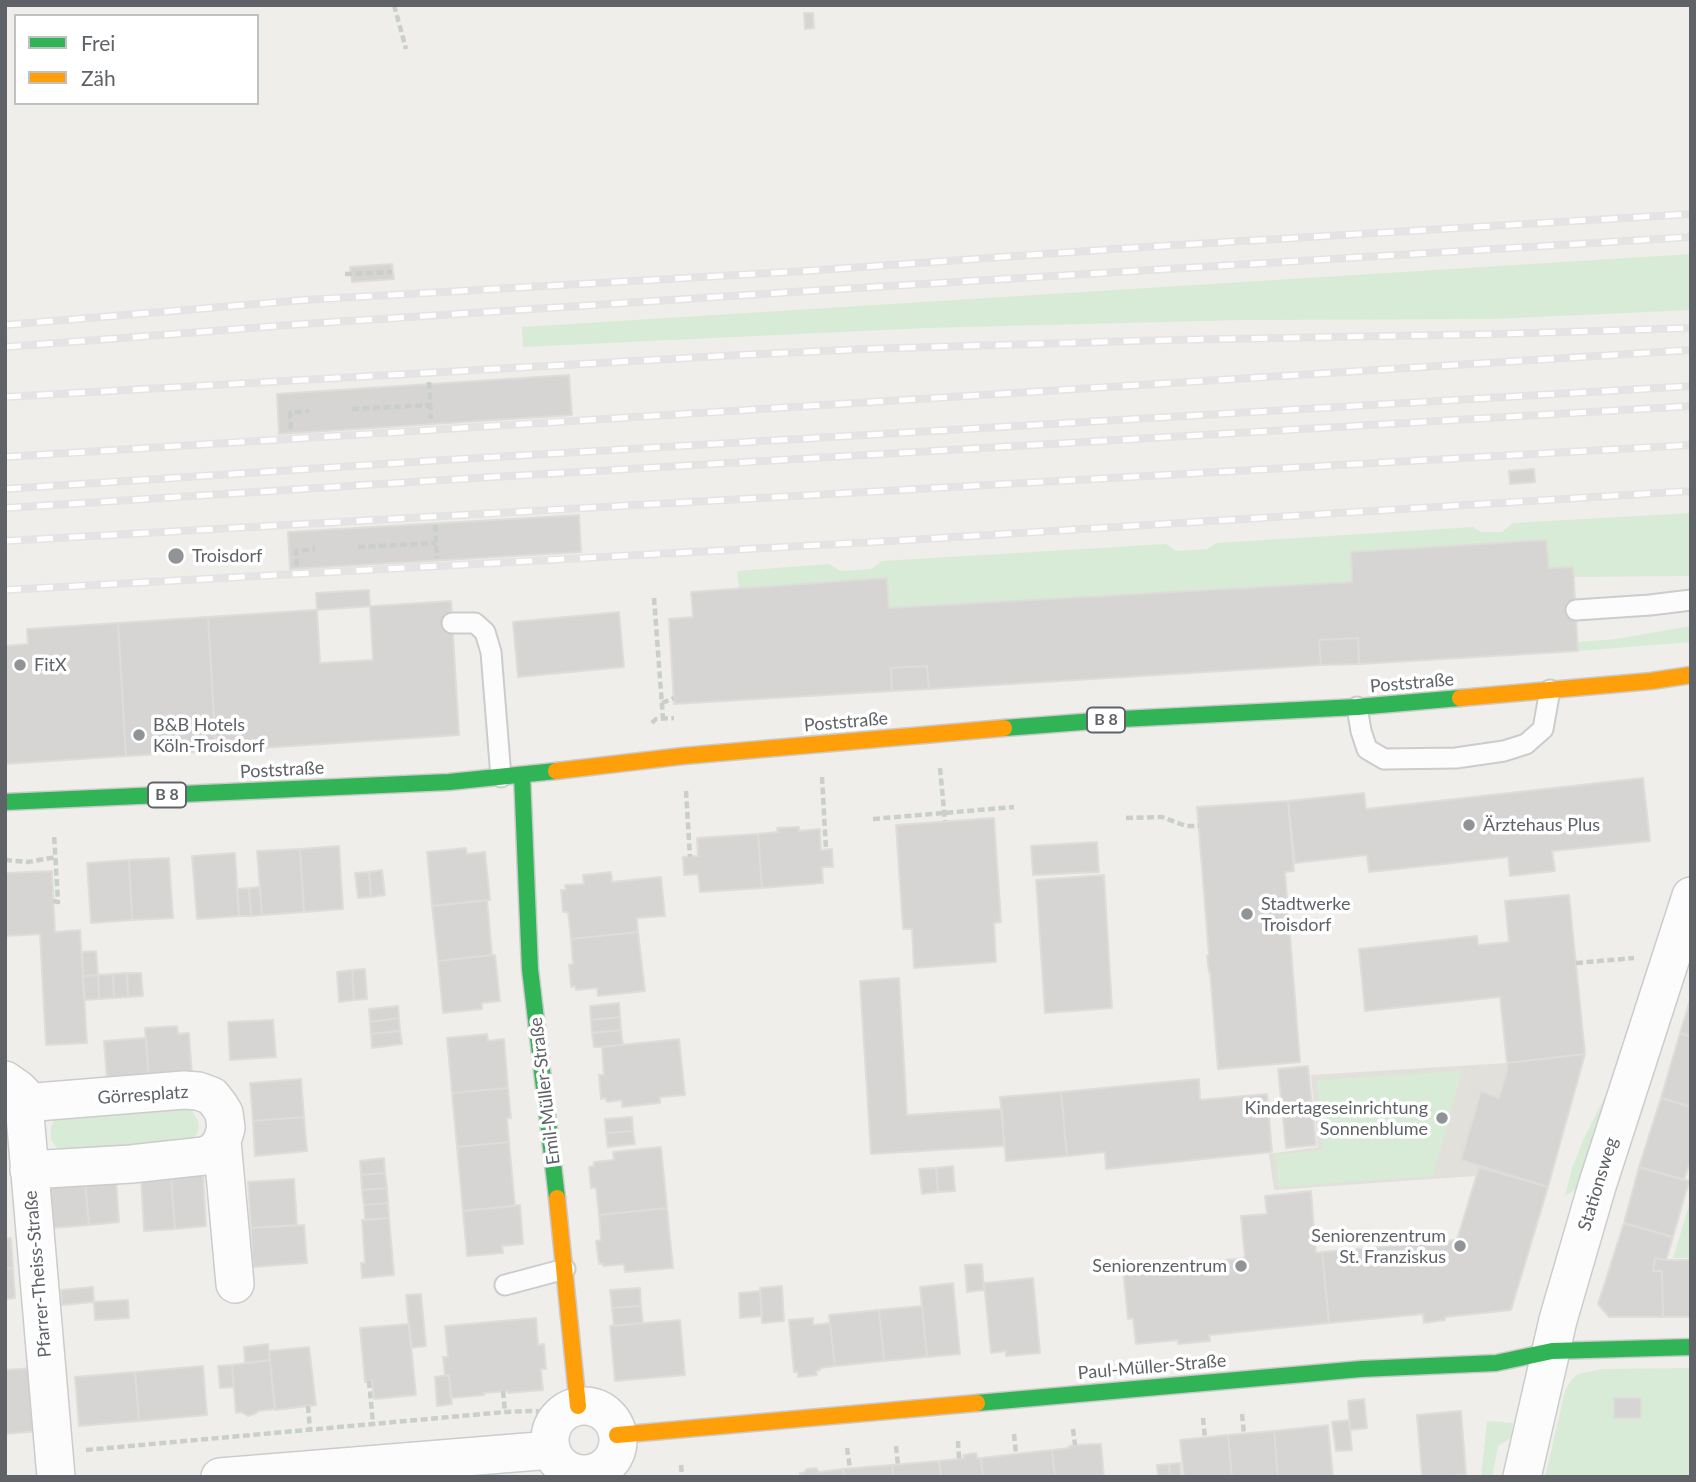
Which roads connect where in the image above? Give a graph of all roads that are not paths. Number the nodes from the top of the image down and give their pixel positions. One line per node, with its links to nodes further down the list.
1 (1691, 600): 2 (lane)
2 (1576, 610)
3 (452, 623): 8 (lane)
4 (1691, 676): 5 (street, Poststraße / B 8)
5 (1550, 690): 6 (street, Poststraße / B 8); 6 (lane)
6 (1357, 707): 7 (street, Poststraße / B 8)
7 (522, 775): 8 (street, Poststraße / B 8); 15 (street, Emil-Müller-Straße)
8 (500, 777): 9 (street, Poststraße / B 8)
9 (5, 802)
10 (1691, 897): 11 (street, Stationsweg)
11 (1681, 955): 19 (street, Stationsweg)
12 (15, 1092): 13 (street, Görresplatz); 14 (street, Pfarrer-Theiss-Straße)
13 (222, 1141): 14 (street); 16 (street, Görresplatz)
14 (29, 1170): 22 (street, Pfarrer-Theiss-Straße)
15 (565, 1269): 17 (lane); 20 (street, Emil-Müller-Straße)
16 (235, 1284)
17 (505, 1285)
18 (1691, 1347): 19 (street, Paul-Müller-Straße)
19 (1552, 1351): 21 (street, Paul-Müller-Straße); 28 (street, Stationsweg)
20 (562, 1424): 21 (street); 23 (street); 26 (street)
21 (617, 1435): 26 (street)
22 (55, 1465)
23 (459, 1467): 24 (street)
24 (306, 1473): 25 (street)
25 (264, 1475): 27 (street)
26 (585, 1475)
27 (220, 1477)
28 (1522, 1477)

